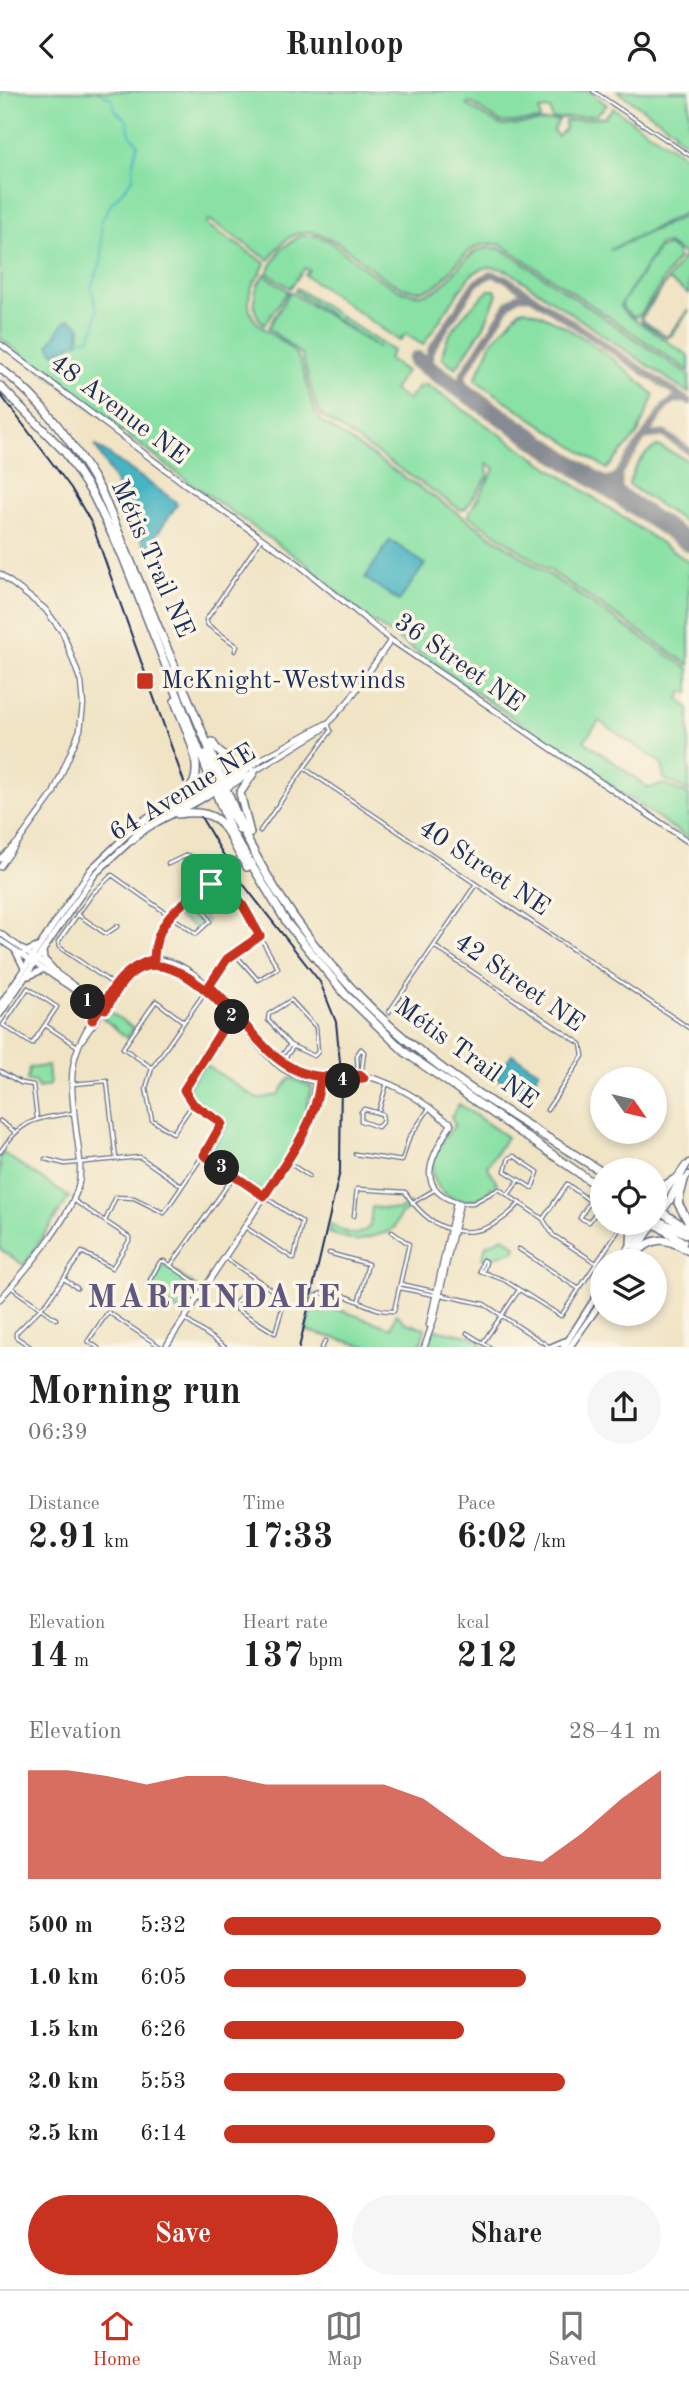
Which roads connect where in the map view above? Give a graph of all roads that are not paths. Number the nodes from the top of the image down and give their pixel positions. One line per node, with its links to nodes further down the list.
1 (593, 91): 2 (street)
2 (689, 155)
3 (0, 344): 6 (street, 48 Avenue NE)
4 (0, 368): 12 (main road, Métis Trail NE)
5 (0, 386): 11 (main road, Métis Trail NE)
6 (215, 505): 7 (street, 36 Street NE)
7 (262, 538): 9 (street, 36 Street NE); 10 (street)
8 (0, 575): 21 (street)
9 (391, 640): 13 (street, 64 Avenue NE); 23 (street, 36 Street NE)
10 (235, 651)
11 (168, 673): 17 (main road, Métis Trail NE); 19 (main road)
12 (200, 721): 14 (main road); 17 (main road, Métis Trail NE)
13 (328, 723): 14 (street, 64 Avenue NE); 15 (street); 16 (street, 64 Avenue NE)
14 (258, 761): 17 (main road)
15 (304, 768): 20 (street); 29 (street, 40 Street NE)
16 (254, 772): 17 (street, 64 Avenue NE); 26 (main road)
17 (220, 787): 18 (main road, 64 Avenue NE); 19 (main road, 64 Avenue NE); 22 (main road); 26 (main road, Métis Trail NE); 31 (main road, Métis Trail NE)
18 (178, 814): 22 (main road, 64 Avenue NE); 31 (main road)
19 (131, 830): 38 (main road, 64 Avenue NE)
20 (260, 831)
21 (20, 839): 24 (street); 27 (street)
22 (132, 840): 40 (main road, 64 Avenue NE)
23 (689, 842)
24 (0, 859)
25 (168, 863): 28 (street)
26 (262, 866): 87 (main road, Métis Trail NE)
27 (0, 867)
28 (211, 884): 30 (street); 36 (street)
29 (476, 884): 39 (street); 61 (street, 40 Street NE)
30 (194, 894): 33 (street); 33 (street)
31 (268, 896): 93 (main road, Métis Trail NE)
32 (77, 914): 33 (street); 34 (street); 50 (street)
33 (170, 915): 45 (street)
34 (118, 926)
35 (0, 933): 42 (street)
36 (260, 936): 43 (street); 43 (street)
37 (0, 940): 41 (street)
38 (43, 943): 42 (main road); 44 (main road, 64 Avenue NE)
39 (434, 946): 55 (street); 73 (street, 42 Street NE)
40 (43, 951): 44 (main road, 64 Avenue NE); 48 (main road)
41 (16, 952): 44 (street); 46 (main road)
42 (25, 952): 44 (street)
43 (234, 953): 51 (street)
44 (33, 961): 46 (main road, 64 Avenue NE); 47 (street); 48 (street); 49 (main road, 64 Avenue NE)
45 (154, 962): 50 (street); 51 (street)
46 (24, 969): 53 (main road, 64 Avenue NE)
47 (42, 969): 49 (main road); 52 (street)
48 (55, 971): 54 (street)
49 (22, 982): 56 (main road, 64 Avenue NE)
50 (116, 987): 54 (street)
51 (207, 988): 57 (street); 59 (street)
52 (83, 997): 54 (street); 58 (street)
53 (0, 1005)
54 (103, 1007): 58 (street); 62 (street)
55 (389, 1012)
56 (0, 1014)
57 (236, 1018): 64 (street); 71 (street)
58 (92, 1020): 62 (street)
59 (184, 1022): 65 (street); 65 (street)
60 (45, 1025): 60 (street); 62 (street)
61 (689, 1028)
62 (77, 1046): 70 (street)
63 (291, 1046): 63 (street); 64 (street)
64 (280, 1062): 68 (street)
65 (152, 1067): 71 (street)
66 (0, 1071): 76 (street)
67 (360, 1078): 67 (street); 68 (street); 69 (street)
68 (318, 1079): 85 (street)
69 (387, 1083): 72 (street); 74 (street)
70 (72, 1084): 75 (street); 83 (street)
71 (193, 1104): 81 (street)
72 (430, 1107): 80 (street); 96 (street)
73 (547, 1110)
74 (378, 1111): 74 (street)
75 (74, 1113): 76 (street); 86 (street)
76 (37, 1118): 78 (street)
77 (0, 1121): 78 (street)
78 (14, 1131): 79 (street)
79 (0, 1152)
80 (355, 1154)
81 (204, 1155): 88 (street); 94 (street)
82 (46, 1159): 86 (street)
83 (116, 1159): 86 (street); 94 (street)
84 (689, 1160): 91 (street); 100 (street)
85 (287, 1162): 89 (street); 99 (street)
86 (80, 1163): 101 (street)
87 (590, 1164)
88 (234, 1176): 99 (street); 130 (street)
89 (309, 1176)
90 (687, 1177): 103 (street); 113 (main road)
91 (675, 1179): 95 (main road); 97 (street)
92 (518, 1181): 92 (street); 98 (street)
93 (590, 1181)
94 (182, 1186): 110 (street)
95 (667, 1186)
96 (436, 1189): 104 (street); 105 (street)
97 (667, 1194)
98 (508, 1195): 105 (street); 106 (street)
99 (264, 1196): 115 (street); 115 (street)
100 (667, 1197)
101 (73, 1200): 110 (street); 137 (street)
102 (590, 1201): 108 (street); 111 (street)
103 (667, 1202)
104 (412, 1203): 107 (street); 117 (street)
105 (458, 1203): 117 (street)
106 (520, 1203): 108 (street); 117 (street)
107 (354, 1216)
108 (543, 1219): 129 (street)
109 (667, 1220): 116 (main road)
110 (105, 1221): 134 (street)
111 (590, 1221)
112 (667, 1222): 121 (main road)
113 (689, 1223)
114 (667, 1226): 126 (main road)
115 (245, 1227): 128 (street)
116 (689, 1230)
117 (452, 1231): 141 (street)
118 (392, 1232): 135 (street)
119 (631, 1235): 122 (main road)
120 (637, 1235): 122 (main road)
121 (689, 1235)
122 (631, 1244): 124 (main road)
123 (519, 1249): 139 (street)
124 (628, 1249)
125 (640, 1249): 126 (main road)
126 (689, 1249)
127 (329, 1254): 145 (street)
128 (224, 1257): 133 (street); 136 (street)
129 (590, 1259)
130 (171, 1265): 136 (street); 143 (street)
131 (483, 1272): 140 (street)
132 (590, 1272): 139 (street)
133 (254, 1278): 133 (street)
134 (64, 1279): 138 (street); 147 (street)
135 (400, 1286): 141 (street); 145 (street)
136 (202, 1287): 149 (street)
137 (12, 1288): 144 (street); 147 (street)
138 (77, 1288)
139 (579, 1289): 140 (street)
140 (519, 1290): 148 (street)
141 (437, 1293): 148 (street); 161 (street)
142 (319, 1294): 145 (street)
143 (151, 1295)
144 (0, 1299)
145 (359, 1300)
146 (590, 1305): 153 (main road)
147 (41, 1309): 151 (street); 156 (street)
148 (503, 1314): 155 (street); 163 (street)
149 (183, 1318): 158 (street); 159 (street)
150 (590, 1318): 165 (main road)
151 (56, 1319)
152 (467, 1332): 155 (street)
153 (572, 1333): 163 (main road); 164 (main road)
154 (326, 1341): 160 (street)
155 (484, 1341): 162 (street)
156 (32, 1347)
157 (98, 1347): 158 (street)
158 (164, 1347)
159 (226, 1347)
160 (322, 1347)
161 (424, 1347)
162 (491, 1347)
163 (551, 1347)
164 (563, 1347)
165 (569, 1347)

